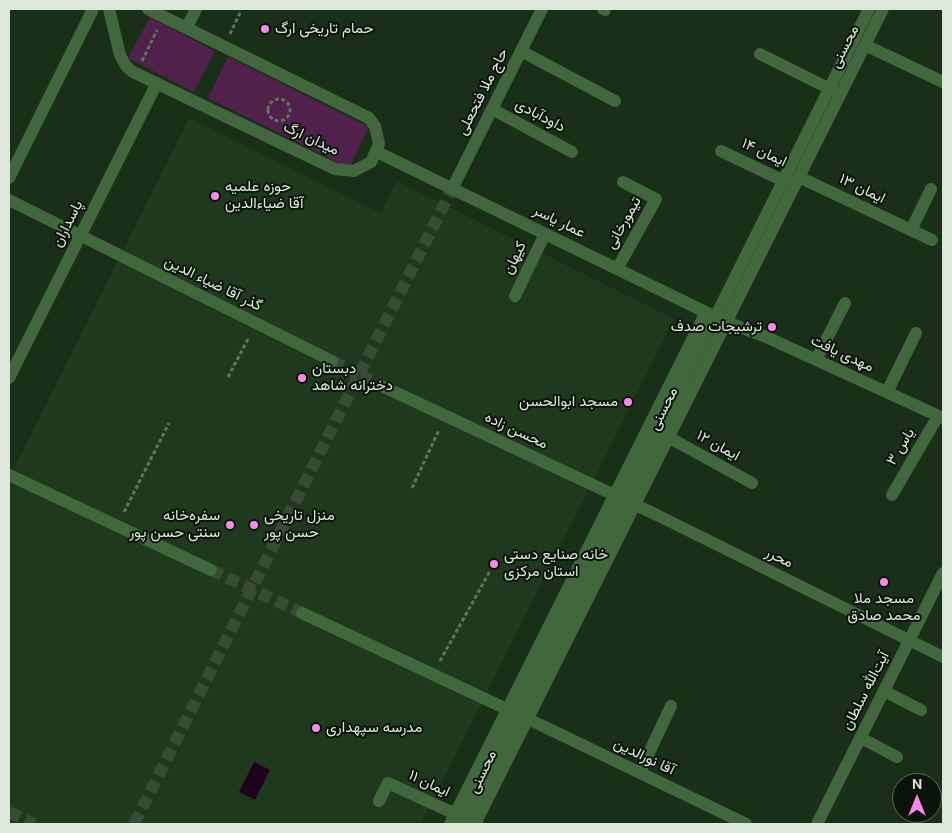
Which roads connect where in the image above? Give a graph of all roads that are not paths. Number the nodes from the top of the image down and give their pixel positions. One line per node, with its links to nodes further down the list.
1 (93, 9): 20 (street)
2 (109, 9): 13 (street, میدان ارگ)
3 (196, 9): 8 (street)
4 (542, 9): 10 (street, حاج ملا فتحعلی)
5 (869, 9): 14 (street, محسنی)
6 (882, 9): 9 (street, محسنی)
7 (156, 12): 8 (street)
8 (186, 27): 18 (street)
9 (864, 45): 12 (street); 14 (street, محسنی)
10 (521, 51): 15 (street); 16 (street, حاج ملا فتحعلی)
11 (760, 54): 14 (street)
12 (943, 82)
13 (156, 83): 18 (street, میدان ارگ); 28 (street, پاسداران)
14 (835, 91): 21 (street, محسنی)
15 (615, 101)
16 (492, 109): 19 (street, داودآبادی); 24 (street, حاج ملا فتحعلی)
17 (720, 150): 21 (street, ایمان ۱۴)
18 (377, 152): 24 (street, عمار یاسر)
19 (572, 152)
20 (9, 178)
21 (792, 181): 26 (street, ایمان ۱۳); 33 (street, محسنی)
22 (623, 182): 30 (street, تیمورخانی)
23 (931, 188): 26 (street)
24 (452, 189): 27 (street, عمار یاسر)
25 (9, 200): 28 (street, گذر آقا ضیاء الدین)
26 (911, 230): 29 (street, ایمان ۱۳)
27 (545, 234): 30 (street, عمار یاسر); 31 (street, کیهان)
28 (80, 236): 36 (street, گذر آقا ضیاء الدین); 37 (street, پاسداران)
29 (932, 240)
30 (617, 269): 33 (street, عمار یاسر)
31 (515, 296)
32 (845, 303): 35 (street)
33 (716, 317): 35 (street, مهدی یافت); 41 (street, محسنی); 45 (street, محسنی)
34 (916, 333): 39 (street)
35 (816, 360): 39 (street, مهدی یافت)
36 (332, 361)
37 (9, 378)
38 (384, 387): 45 (street, محسن زاده)
39 (886, 392): 40 (street, مهدی یافت)
40 (941, 417): 44 (street, یاس ۳)
41 (668, 437): 43 (street, ایمان ۱۲); 45 (street, محسنی)
42 (9, 475): 46 (street)
43 (752, 483)
44 (892, 495)
45 (624, 500): 49 (street, محرر); 54 (street, محسنی); 54 (street)
46 (211, 570)
47 (943, 572): 49 (street, آیت‌الله سلطان)
48 (302, 613): 54 (street, آقا نورالدین)
49 (910, 640): 50 (street, محرر); 51 (street, آیت‌الله سلطان)
50 (943, 657)
51 (884, 691): 53 (street); 55 (street, آیت‌الله سلطان)
52 (671, 706): 57 (street)
53 (921, 710)
54 (517, 714): 57 (street, آقا نورالدین); 59 (street, محسنی); 59 (street)
55 (860, 738): 56 (street); 61 (street, آیت‌الله سلطان)
56 (897, 757)
57 (640, 772): 60 (street, آقا نورالدین)
58 (379, 801): 59 (street, ایمان ۱۱)
59 (464, 821)
60 (742, 823)
61 (817, 824)

